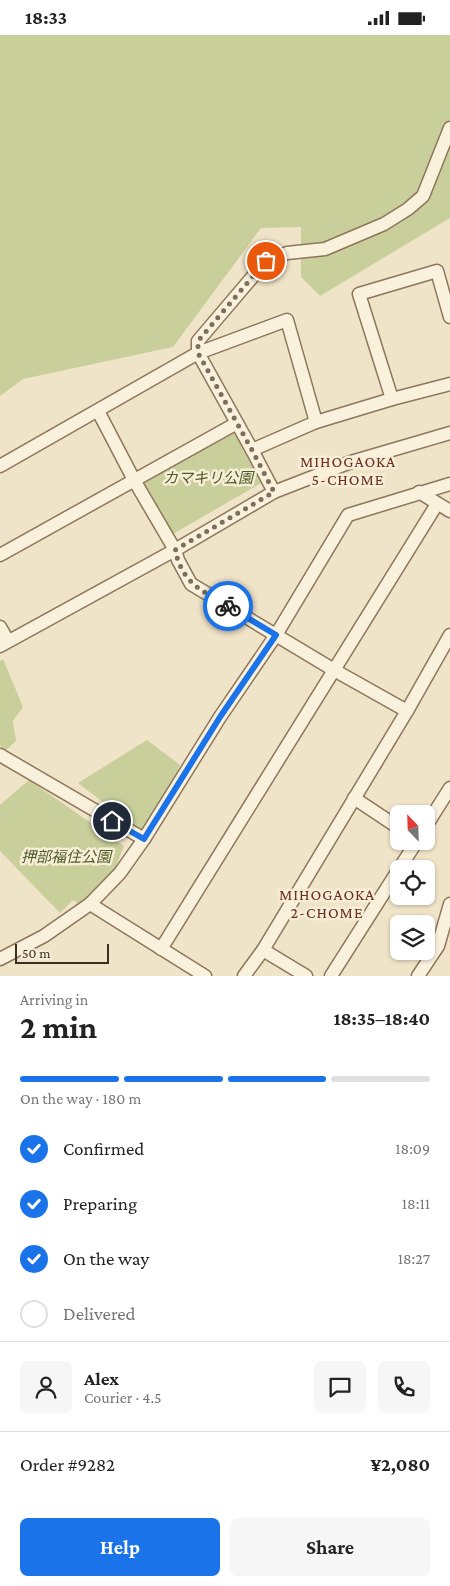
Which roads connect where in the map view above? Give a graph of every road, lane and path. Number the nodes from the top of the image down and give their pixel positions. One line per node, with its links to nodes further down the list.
1 (450, 128): 3 (street)
2 (450, 317): 5 (street)
3 (198, 353): 6 (street); 7 (street); 8 (street)
4 (450, 384): 5 (street)
5 (392, 399): 7 (street)
6 (98, 411): 11 (street); 12 (street)
7 (316, 422): 10 (street)
8 (237, 423): 10 (street); 12 (street)
9 (450, 433): 14 (street)
10 (252, 450): 14 (street)
11 (0, 466)
12 (134, 480): 18 (street); 19 (street)
13 (450, 484): 15 (street)
14 (274, 492): 18 (street)
15 (418, 493): 16 (street); 21 (street)
16 (437, 504): 17 (street); 24 (street)
17 (450, 511)
18 (175, 550): 21 (street); 23 (street)
19 (0, 555)
20 (0, 627): 23 (street)
21 (276, 635): 24 (street); 31 (street)
22 (450, 635): 25 (street)
23 (4, 644)
24 (334, 670): 25 (street); 35 (street)
25 (407, 711): 28 (street)
26 (0, 755): 31 (street)
27 (450, 788): 29 (street)
28 (354, 798): 30 (street); 36 (street)
29 (435, 812)
30 (390, 822)
31 (144, 839): 33 (street)
32 (390, 883): 41 (street)
33 (90, 904): 35 (street); 37 (street)
34 (450, 904): 42 (street)
35 (161, 949): 38 (street)
36 (263, 950): 39 (street); 40 (street)
37 (0, 959)
38 (205, 976)
39 (244, 976)
40 (306, 976)
41 (331, 976)
42 (418, 976)

